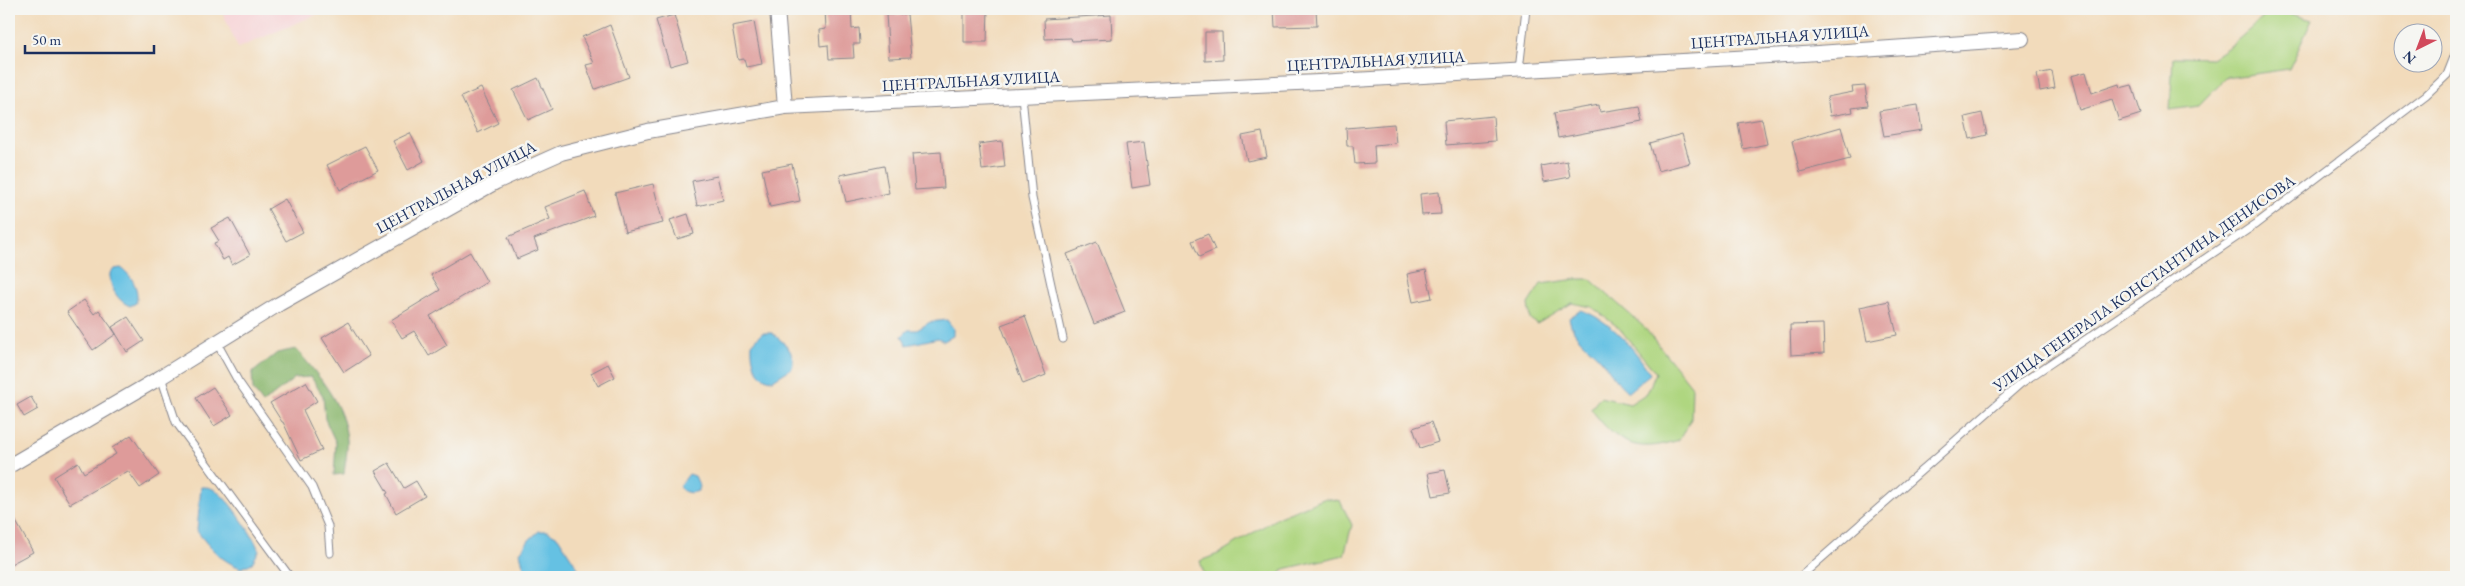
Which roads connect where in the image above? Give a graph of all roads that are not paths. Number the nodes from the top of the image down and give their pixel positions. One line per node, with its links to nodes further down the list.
1 (777, 9): 7 (street)
2 (1526, 9): 5 (lane)
3 (2022, 38): 5 (street, ЦЕНТРАЛЬНАЯ УЛИЦА)
4 (2456, 52): 14 (lane, УЛИЦА ГЕНЕРАЛА КОНСТАНТИНА ДЕНИСОВА)
5 (1519, 70): 6 (street, ЦЕНТРАЛЬНАЯ УЛИЦА)
6 (1022, 94): 7 (street, ЦЕНТРАЛЬНАЯ УЛИЦА); 8 (lane)
7 (785, 107): 9 (street, ЦЕНТРАЛЬНАЯ УЛИЦА)
8 (1063, 339)
9 (217, 343): 10 (street, ЦЕНТРАЛЬНАЯ УЛИЦА); 12 (lane)
10 (161, 377): 11 (street, ЦЕНТРАЛЬНАЯ УЛИЦА); 13 (lane)
11 (9, 466)
12 (330, 554)
13 (290, 577)
14 (1800, 577)

